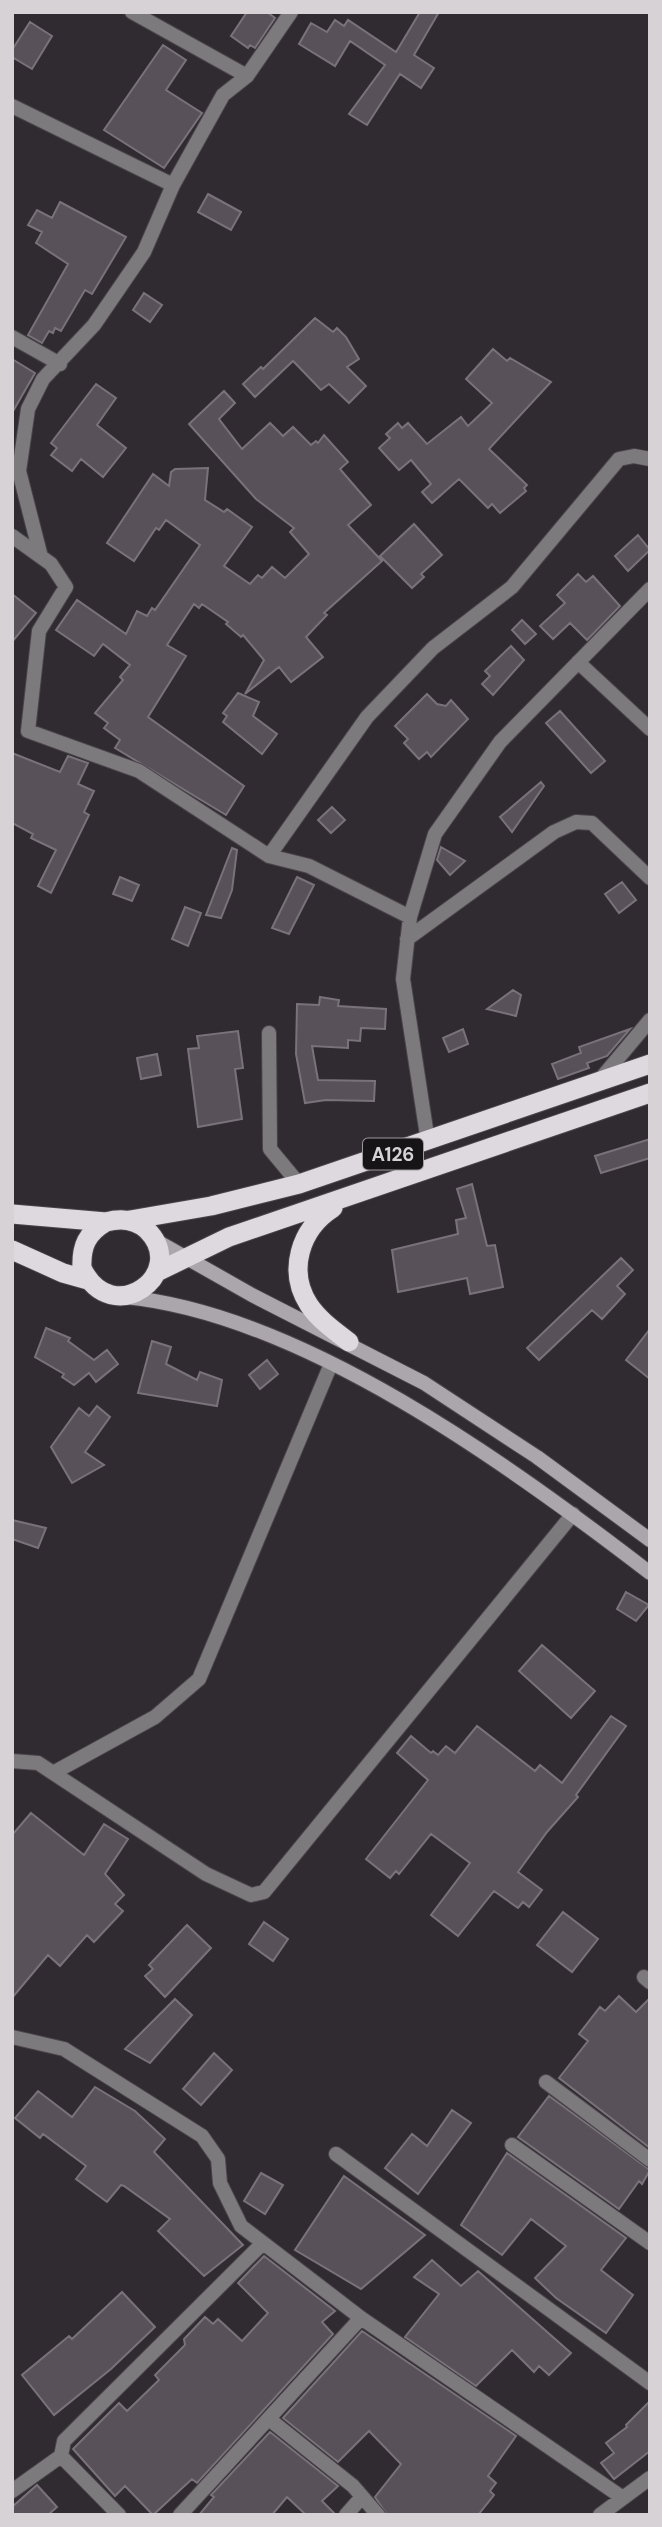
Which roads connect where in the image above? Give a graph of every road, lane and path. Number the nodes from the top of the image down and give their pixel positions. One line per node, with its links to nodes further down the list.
1 (132, 12): 3 (street)
2 (291, 12): 3 (street)
3 (247, 76): 5 (street)
4 (12, 106): 5 (street)
5 (173, 185): 7 (street)
6 (12, 337): 7 (street)
7 (60, 364): 10 (street)
8 (650, 459): 14 (street)
9 (12, 536): 10 (street)
10 (40, 553): 14 (street)
11 (650, 589): 12 (street)
12 (578, 662): 13 (street); 16 (street)
13 (650, 729)
14 (269, 856): 16 (street)
15 (650, 878): 17 (street)
16 (410, 917): 17 (street)
17 (407, 939): 23 (street)
18 (650, 1020): 21 (street)
19 (269, 1033): 24 (street)
20 (650, 1064): 21 (highway, A126)
21 (599, 1082): 23 (highway, A126)
22 (650, 1093): 25 (highway, A126)
23 (428, 1142): 24 (highway, A126)
24 (299, 1184): 27 (highway, A126)
25 (372, 1189): 31 (highway, A126); 35 (highway)
26 (12, 1214): 28 (highway, A126)
27 (130, 1220): 28 (highway, A126); 29 (highway)
28 (106, 1222): 33 (highway)
29 (155, 1240): 31 (main road); 32 (highway)
30 (12, 1250): 33 (highway)
31 (186, 1256): 32 (highway, A126); 35 (main road)
32 (157, 1272): 34 (highway, A126)
33 (88, 1280): 34 (highway)
34 (120, 1296): 36 (main road)
35 (349, 1342): 38 (main road)
36 (331, 1364): 37 (main road); 41 (street)
37 (573, 1514): 39 (main road); 41 (street)
38 (650, 1540)
39 (650, 1573)
40 (12, 1761): 41 (street)
41 (53, 1773)
42 (12, 2037): 47 (street)
43 (546, 2082): 46 (street)
44 (512, 2145): 48 (street)
45 (336, 2154): 50 (street)
46 (650, 2160)
47 (263, 2243): 49 (street); 52 (street)
48 (650, 2243)
49 (361, 2318): 51 (street); 56 (street)
50 (650, 2383)
51 (269, 2419): 55 (street); 58 (street)
52 (61, 2456): 54 (street); 57 (street)
53 (650, 2478): 56 (street)
54 (12, 2491)
55 (361, 2498): 59 (street); 60 (street)
56 (623, 2498): 61 (street)
57 (119, 2515)
58 (180, 2515)
59 (346, 2515)
60 (378, 2515)
61 (600, 2515)

